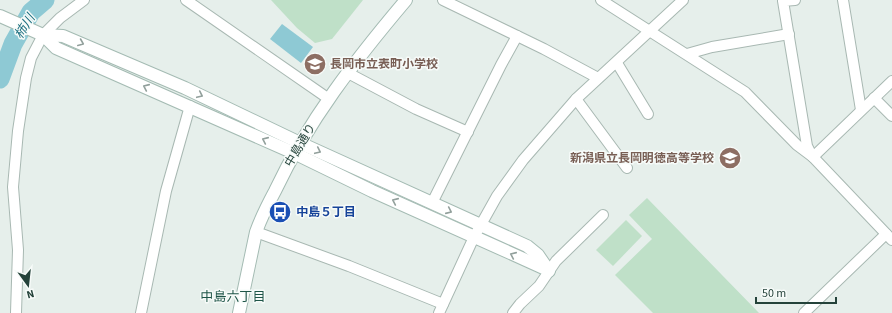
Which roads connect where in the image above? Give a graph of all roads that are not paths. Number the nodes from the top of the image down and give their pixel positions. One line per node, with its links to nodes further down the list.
1 (84, 0): 11 (street)
2 (186, 0): 20 (street)
3 (406, 0): 16 (street, 中島通り)
4 (443, 0): 13 (street)
5 (601, 0): 10 (street)
6 (683, 0): 10 (street)
7 (795, 0): 12 (street)
8 (844, 0): 23 (street)
9 (0, 16): 11 (street)
10 (649, 31): 14 (street); 15 (street)
11 (40, 34): 22 (street, one-way to 11); 27 (street, one-way to 27); 38 (street)
12 (789, 34): 14 (street); 28 (street)
13 (517, 36): 17 (street); 26 (street)
14 (687, 54): 28 (street)
15 (617, 63): 17 (street); 24 (street)
16 (348, 73): 20 (street, 中島通り); 26 (street)
17 (598, 78): 21 (street)
18 (892, 81): 19 (street)
19 (874, 98): 23 (street); 25 (street)
20 (329, 99): 27 (street, 中島通り)
21 (576, 99): 29 (street); 32 (street)
22 (190, 106): 27 (street, one-way to 22); 39 (street)
23 (861, 110): 28 (street)
24 (648, 114)
25 (892, 116)
26 (468, 132): 30 (street)
27 (297, 148): 30 (street, one-way to 30); 33 (street, 中島通り); 34 (street, one-way to 27)
28 (813, 158): 35 (street)
29 (627, 168)
30 (432, 203): 32 (street, one-way to 32)
31 (603, 215): 36 (street)
32 (481, 225): 34 (street); 36 (street)
33 (256, 232): 37 (street); 40 (street, 中島通り)
34 (474, 237): 36 (street, one-way to 34); 37 (street)
35 (889, 237): 42 (street)
36 (549, 270): 41 (street)
37 (441, 308)
38 (16, 313)
39 (141, 313)
40 (239, 313)
41 (514, 313)
42 (804, 313)

